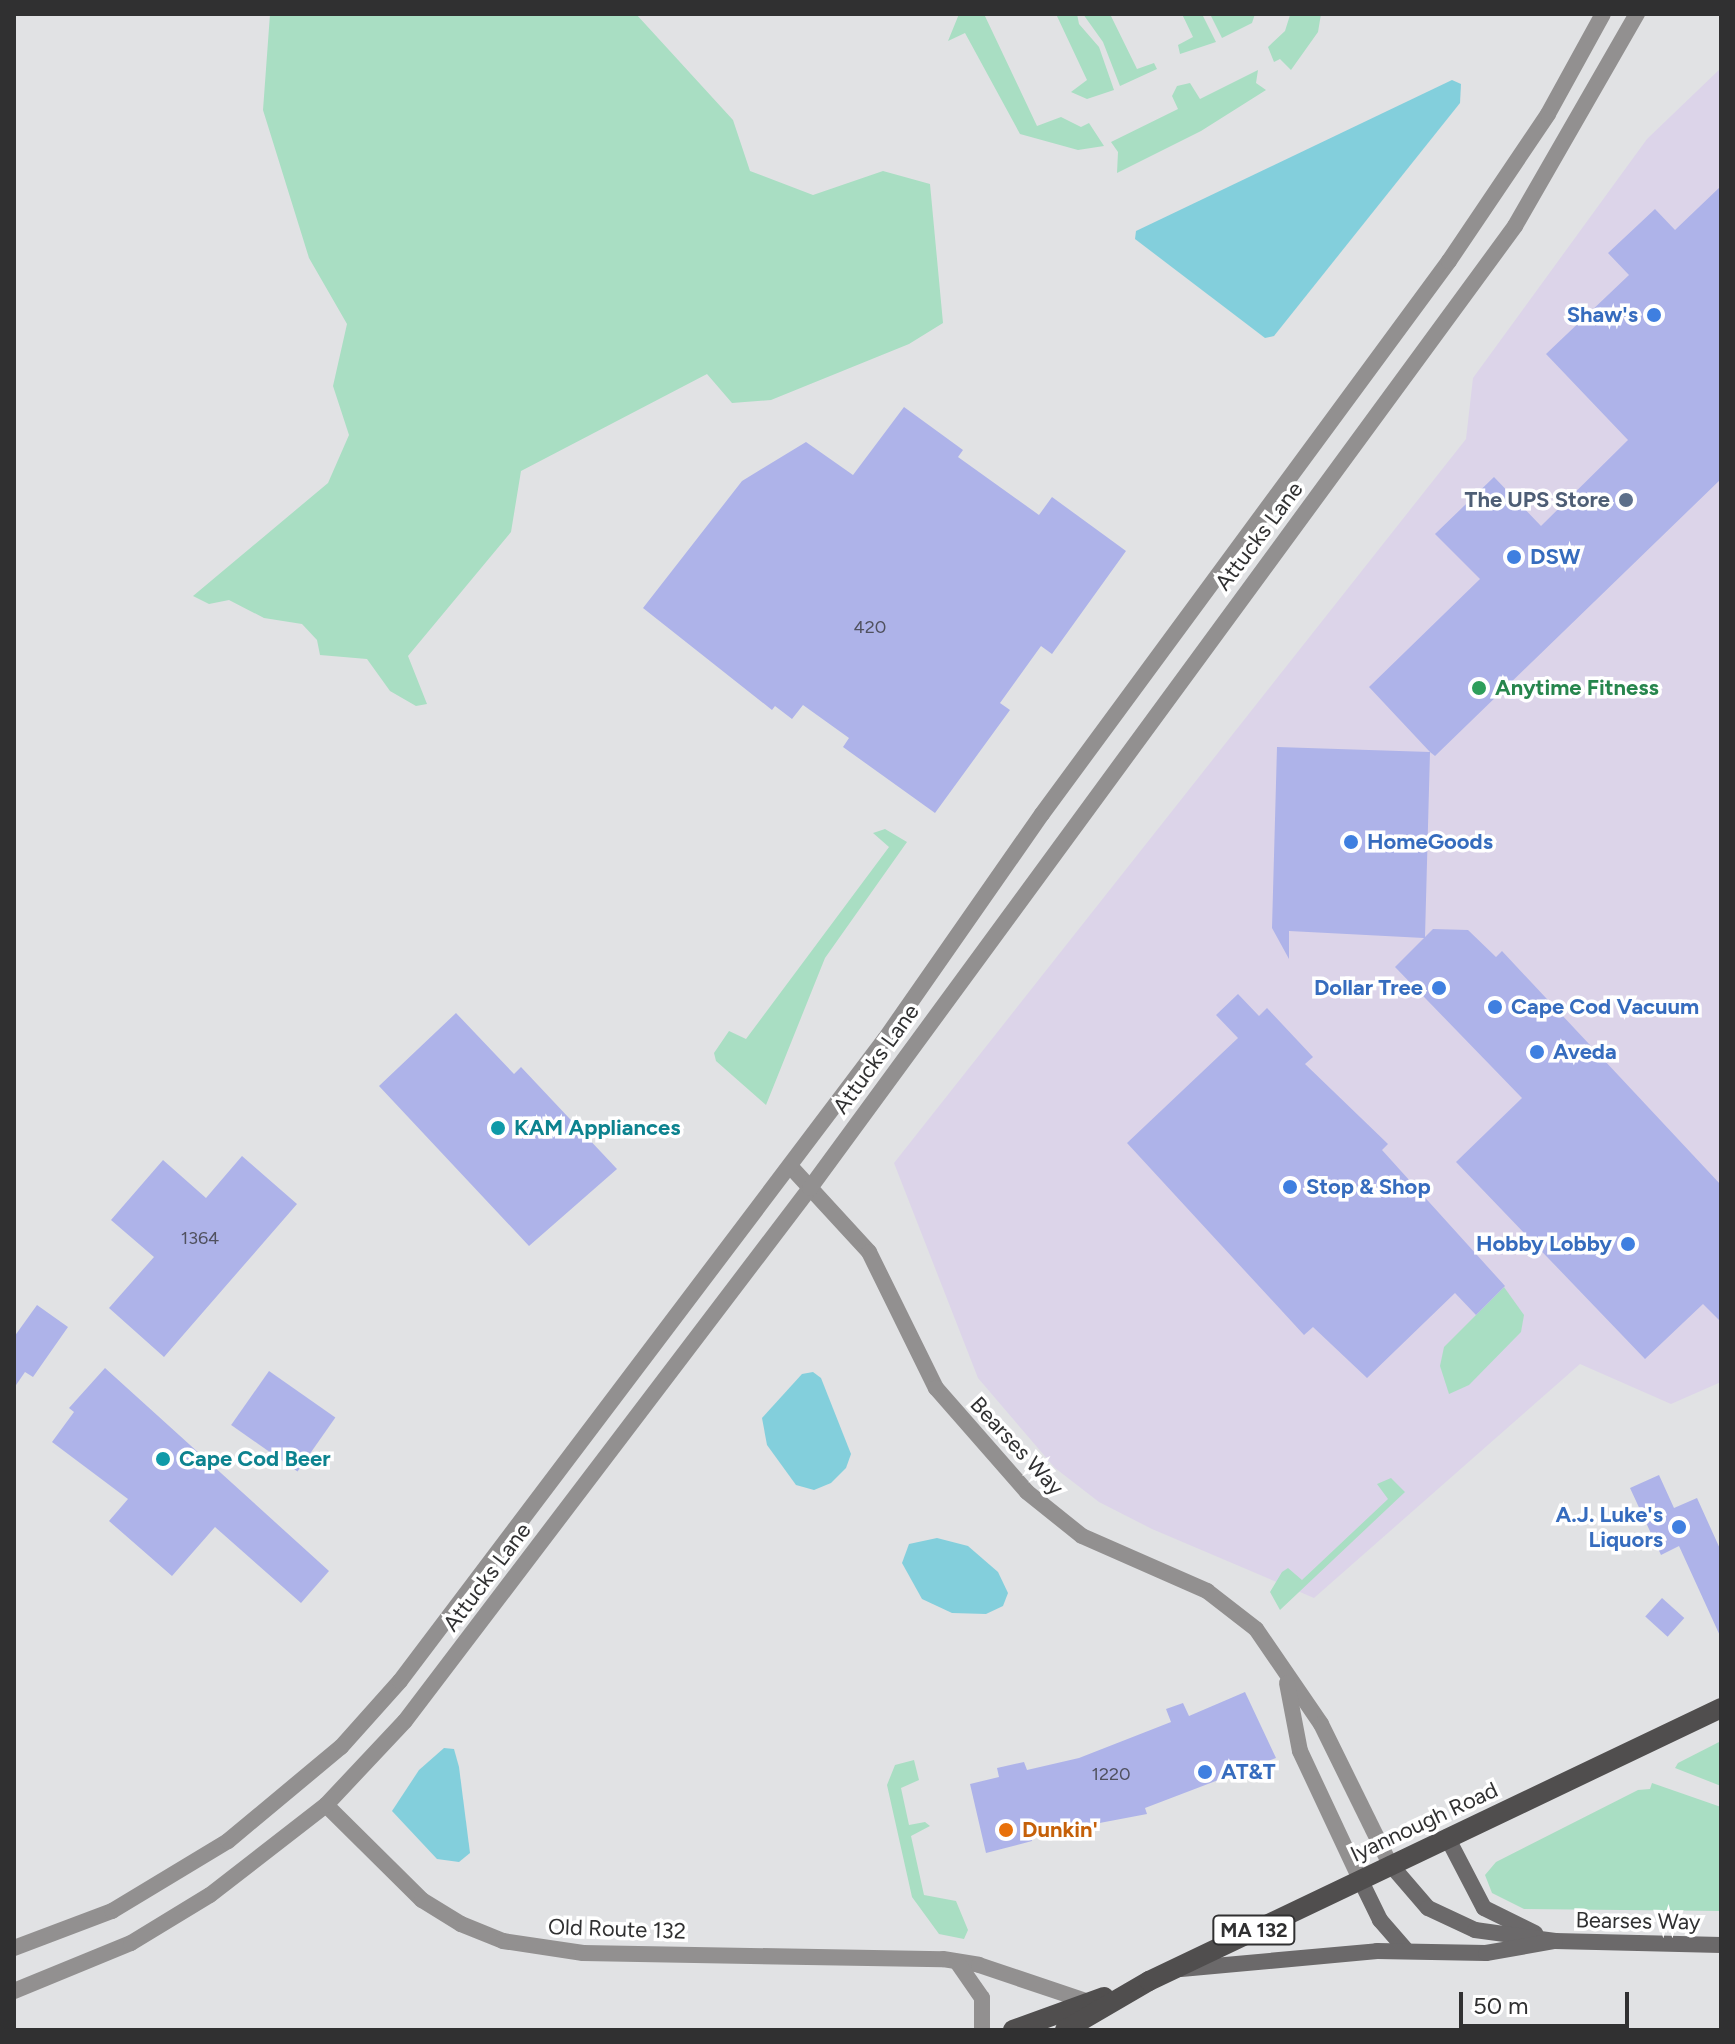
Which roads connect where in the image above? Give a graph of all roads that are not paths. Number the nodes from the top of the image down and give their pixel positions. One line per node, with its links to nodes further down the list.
1 (1603, 14): 3 (street, Attucks Lane)
2 (1637, 14): 4 (street, Attucks Lane)
3 (790, 1166): 4 (street, Bearses Way); 13 (street, Attucks Lane)
4 (810, 1188): 5 (street, Bearses Way); 7 (street, Attucks Lane)
5 (1286, 1678): 9 (street, Bearses Way); 10 (street, Bearses Way)
6 (1721, 1708): 8 (main road, Iyannough Road / MA 132)
7 (326, 1805): 15 (street, Old Route 132); 18 (street, Attucks Lane)
8 (1447, 1837): 9 (main road, Iyannough Road / MA 132); 11 (main road)
9 (1390, 1864): 10 (main road, Iyannough Road / MA 132); 11 (main road, Bearses Way)
10 (1360, 1879): 14 (main road, Bearses Way); 16 (main road, Iyannough Road / MA 132)
11 (1555, 1941): 12 (main road, Bearses Way); 14 (main road, Bearses Way)
12 (1721, 1945)
13 (14, 1948)
14 (1407, 1951): 16 (main road)
15 (957, 1962): 19 (street, Old Route 132); 20 (street)
16 (1171, 1970): 17 (main road, Iyannough Road / MA 132)
17 (1149, 1981): 19 (main road, Iyannough Road / MA 132); 22 (main road, Iyannough Road / MA 132)
18 (14, 1991)
19 (1089, 2002): 21 (main road, Iyannough Road / MA 132)
20 (982, 2030)
21 (1013, 2030)
22 (1065, 2030)

